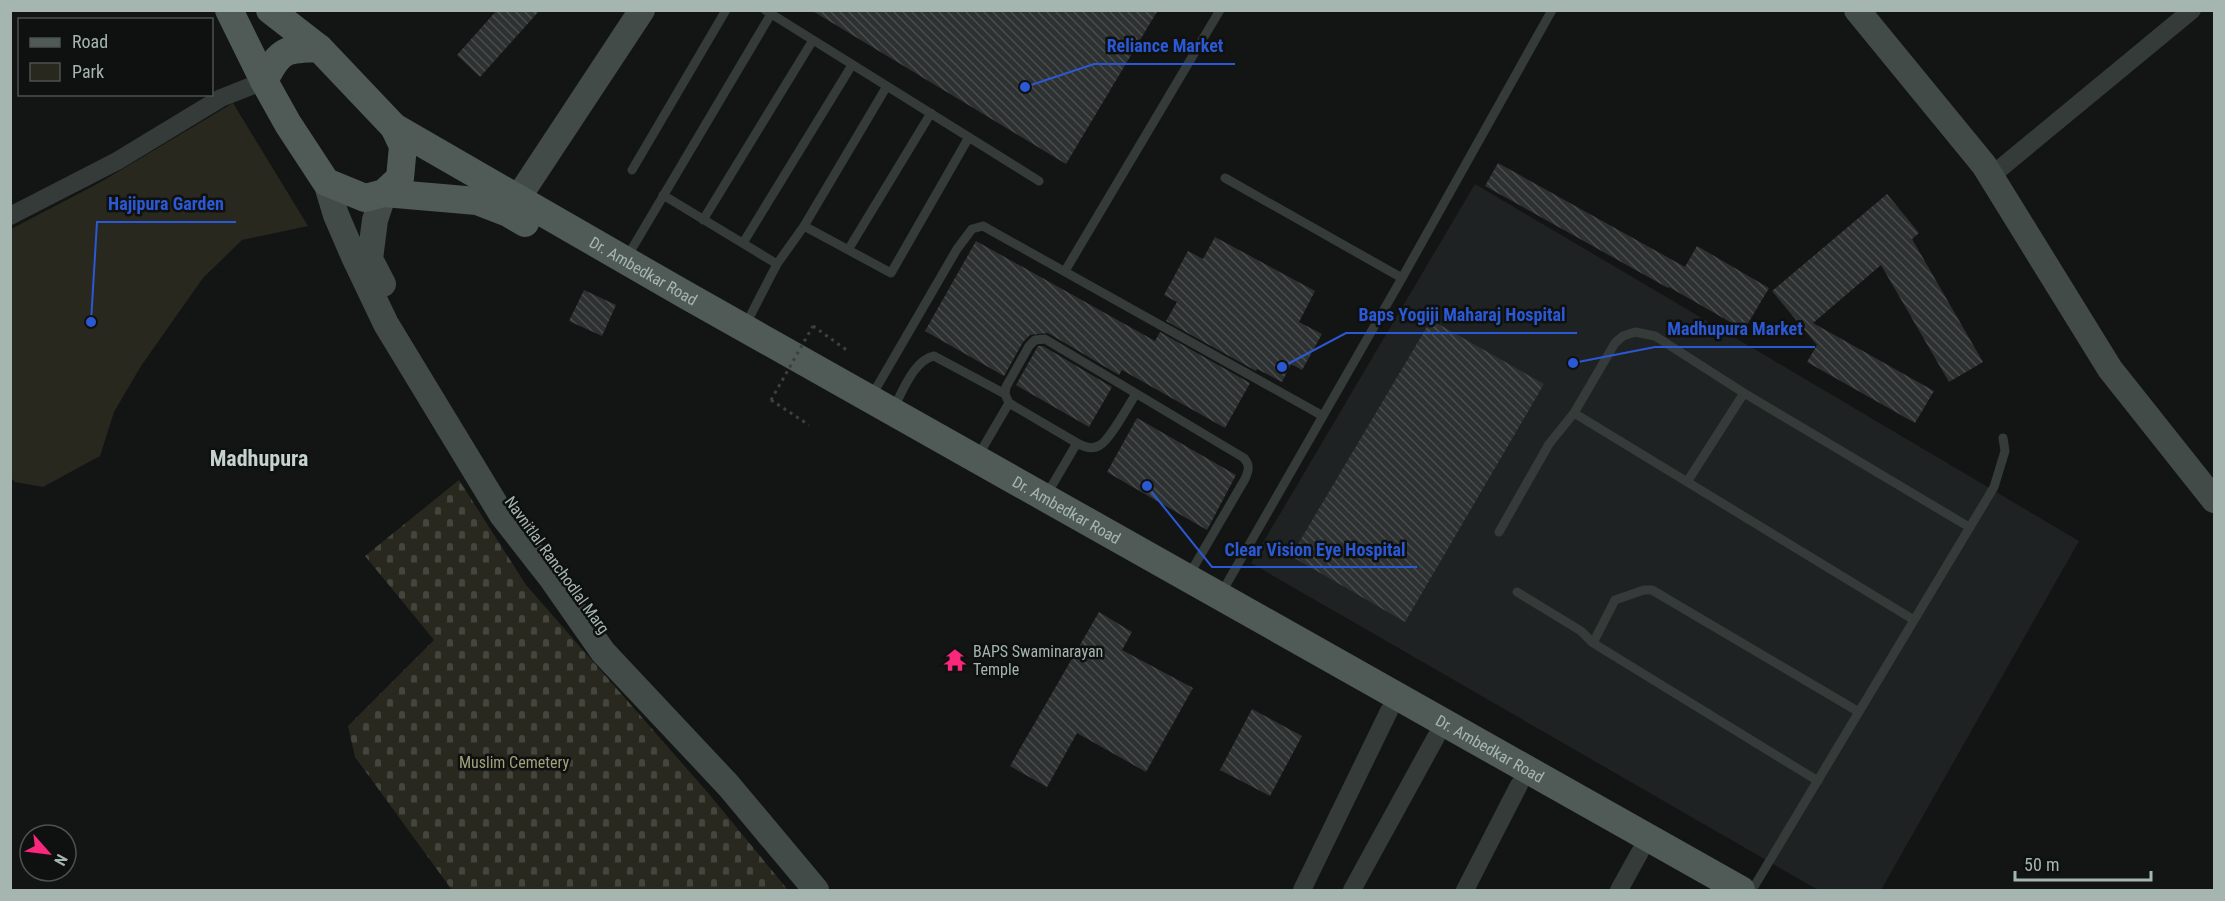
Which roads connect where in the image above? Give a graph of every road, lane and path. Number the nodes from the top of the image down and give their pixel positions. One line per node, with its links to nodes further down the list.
1 (229, 10): 13 (main road)
2 (270, 10): 11 (main road)
3 (642, 10): 25 (main road)
4 (726, 10): 18 (lane)
5 (1220, 10): 33 (lane)
6 (1552, 10): 34 (lane)
7 (1857, 10): 19 (main road)
8 (2192, 10): 19 (street)
9 (768, 12): 10 (lane); 24 (lane)
10 (813, 40): 12 (lane); 27 (lane)
11 (319, 48): 13 (main road); 16 (main road)
12 (852, 65): 14 (lane); 29 (lane)
13 (264, 81): 22 (main road); 26 (street)
14 (887, 86): 15 (lane); 28 (lane)
15 (931, 113): 17 (lane); 30 (lane)
16 (394, 127): 23 (main road); 25 (main road, Dr. Ambedkar Road)
17 (969, 137): 21 (lane); 30 (lane)
18 (632, 170)
19 (1991, 176): 49 (main road)
20 (1226, 178): 34 (lane)
21 (1040, 181)
22 (326, 182): 23 (main road, Dr. Ambedkar Road); 63 (main road)
23 (384, 194): 25 (main road, Dr. Ambedkar Road); 64 (main road, Navnitlal Ranchodlal Marg)
24 (663, 195): 27 (lane); 31 (lane)
25 (512, 206): 31 (main road, Dr. Ambedkar Road); 57 (main road, Dr. Ambedkar Road)
26 (10, 216)
27 (703, 220): 29 (lane)
28 (804, 226): 30 (lane); 32 (lane)
29 (743, 243): 32 (lane)
30 (848, 250)
31 (625, 260): 35 (main road, Dr. Ambedkar Road)
32 (777, 264): 35 (lane)
33 (1065, 271): 40 (lane); 42 (lane)
34 (1402, 278): 42 (lane)
35 (744, 327): 40 (main road, Dr. Ambedkar Road)
36 (848, 351): 43 (path, bridge)
37 (1744, 393): 41 (lane); 47 (lane); 50 (lane)
38 (1136, 394): 39 (lane); 45 (lane); 52 (lane)
39 (1007, 398): 40 (lane); 45 (lane); 46 (lane)
40 (881, 404): 46 (main road, Dr. Ambedkar Road)
41 (1574, 413): 47 (lane); 51 (lane)
42 (1323, 417): 54 (lane)
43 (809, 425)
44 (2003, 438): 50 (lane)
45 (1077, 443): 48 (lane)
46 (977, 458): 48 (main road, Dr. Ambedkar Road)
47 (1687, 482): 55 (lane)
48 (1045, 496): 52 (main road, Dr. Ambedkar Road)
49 (2214, 500)
50 (1969, 527): 55 (lane)
51 (1499, 532)
52 (1188, 577): 54 (main road, Dr. Ambedkar Road)
53 (1517, 592): 56 (lane)
54 (1220, 595): 70 (main road, Dr. Ambedkar Road)
55 (1914, 620): 58 (lane)
56 (1593, 643): 58 (lane); 60 (lane)
57 (1389, 711): 59 (main road, Dr. Ambedkar Road); 65 (street)
58 (1859, 712): 60 (lane)
59 (1436, 737): 61 (main road, Dr. Ambedkar Road); 66 (street)
60 (1818, 782): 71 (lane)
61 (1519, 785): 62 (main road, Dr. Ambedkar Road); 67 (street)
62 (1640, 852): 68 (street); 69 (main road, Dr. Ambedkar Road)
63 (816, 891)
64 (833, 891)
65 (1302, 891)
66 (1352, 891)
67 (1465, 891)
68 (1618, 891)
69 (1707, 891)
70 (1741, 891)
71 (1752, 891)

